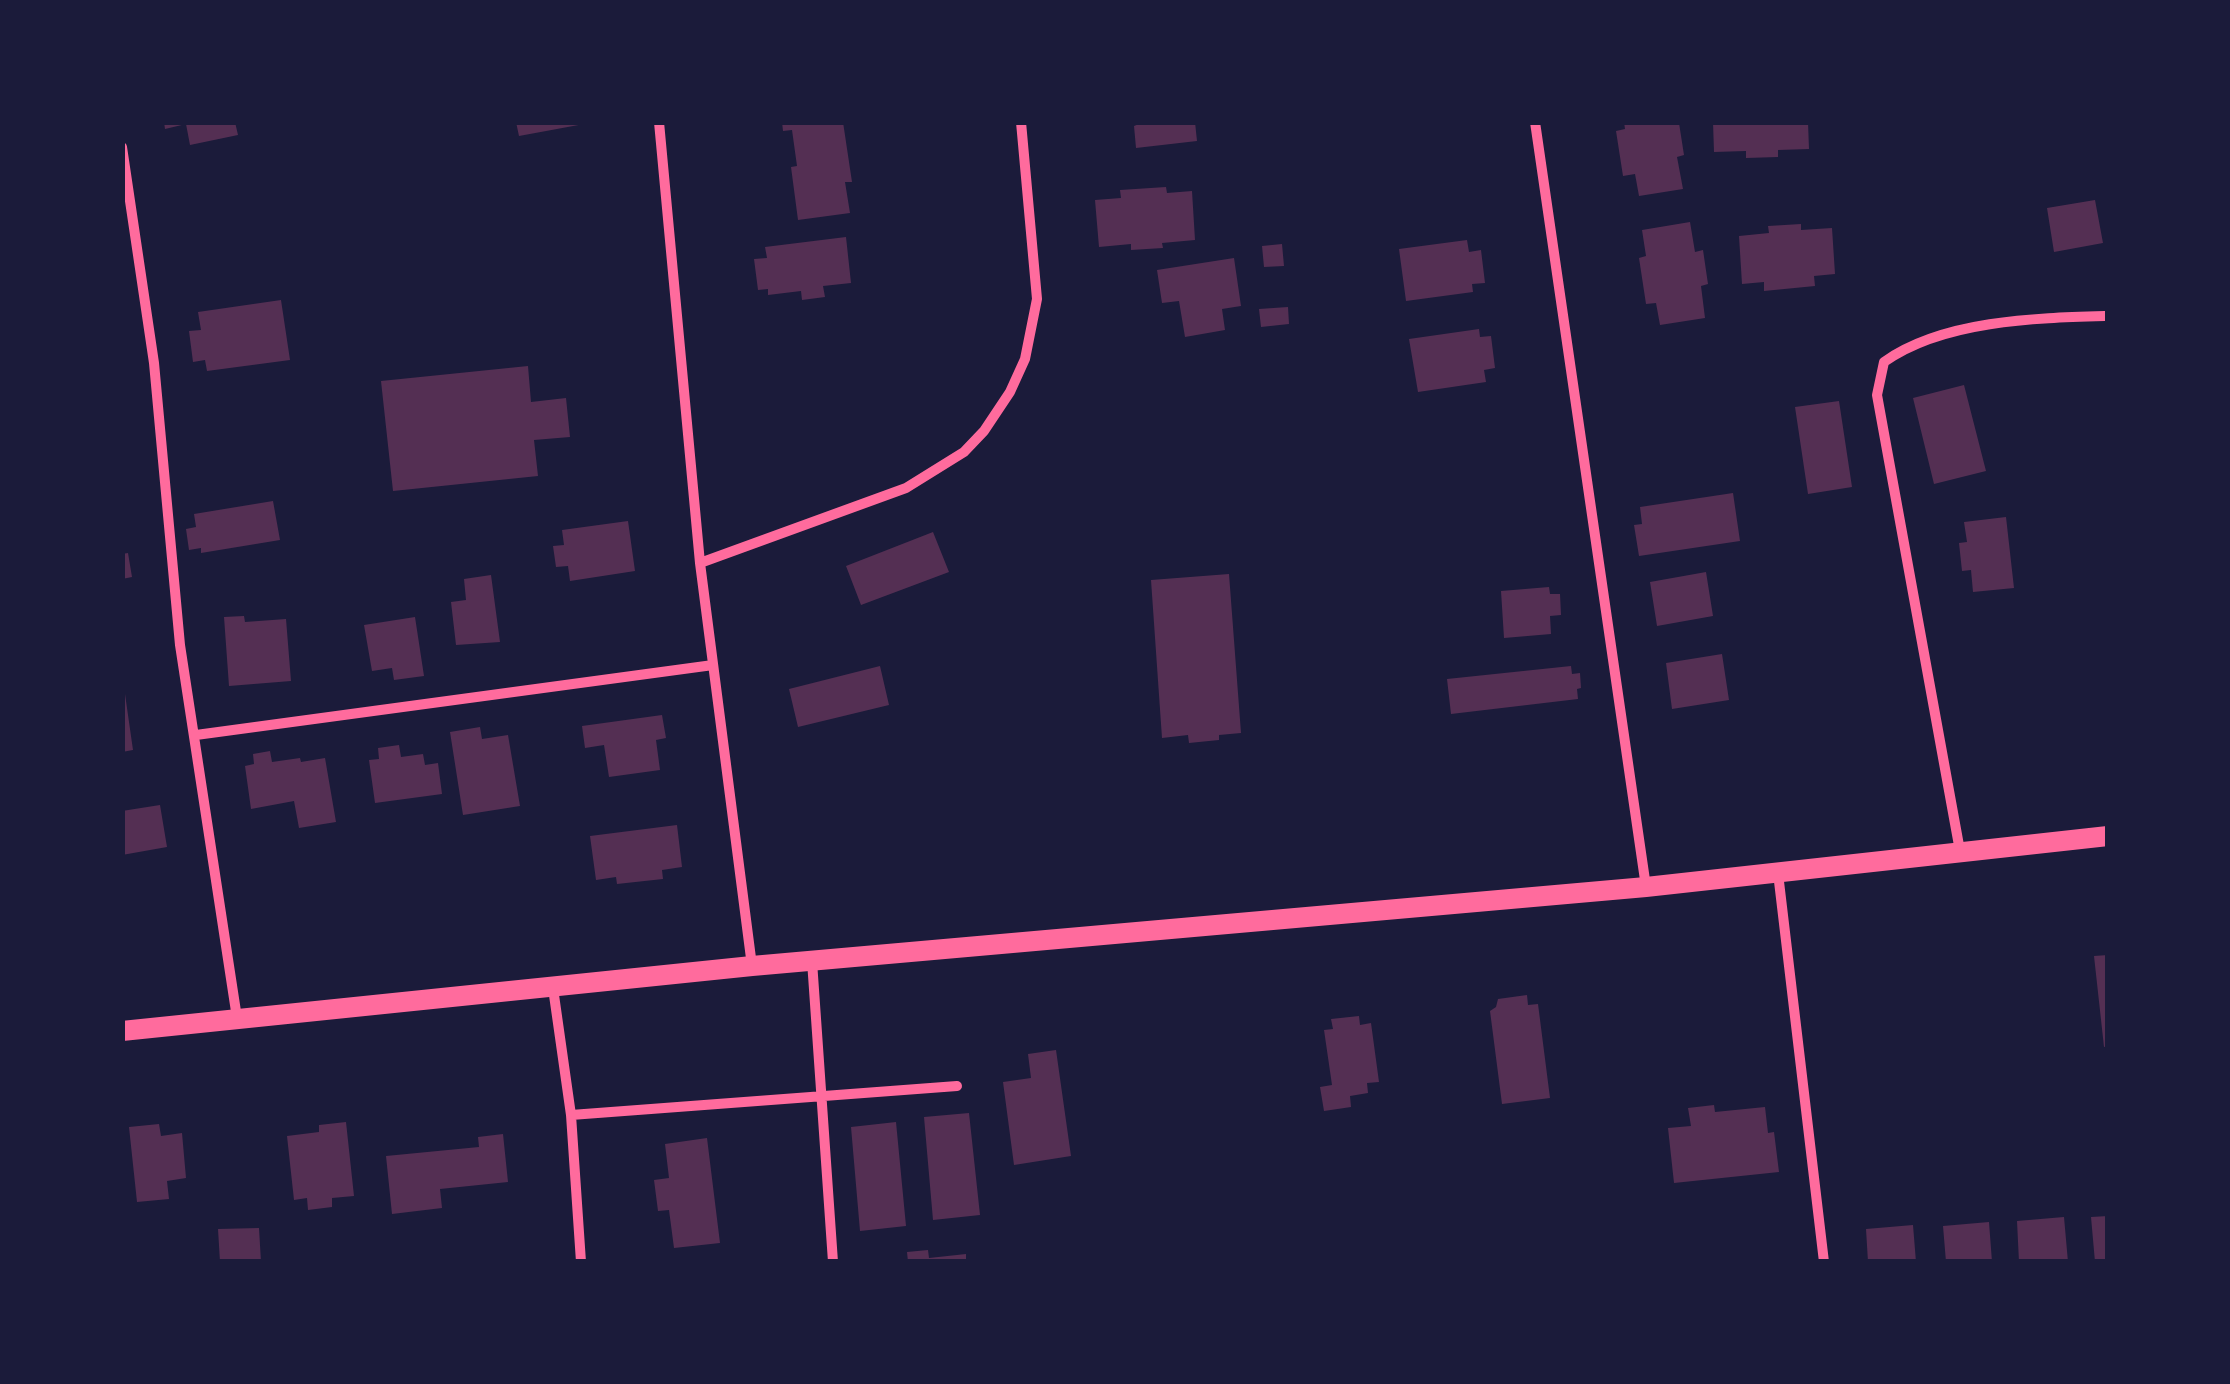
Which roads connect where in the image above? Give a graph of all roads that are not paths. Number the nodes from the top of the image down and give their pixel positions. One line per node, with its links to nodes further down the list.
1 (659, 122): 6 (street)
2 (1021, 122): 6 (street)
3 (1535, 122): 12 (street)
4 (122, 147): 8 (street)
5 (2108, 316): 10 (street)
6 (700, 563): 7 (street)
7 (713, 665): 8 (street); 14 (street)
8 (196, 735): 16 (street)
9 (2108, 836): 10 (main road)
10 (1960, 851): 11 (main road)
11 (1778, 873): 12 (main road); 23 (street)
12 (1646, 887): 13 (main road)
13 (812, 962): 14 (main road); 19 (street)
14 (752, 966): 15 (main road)
15 (553, 988): 16 (main road); 20 (street)
16 (237, 1020): 17 (main road)
17 (122, 1031)
18 (957, 1086): 19 (street)
19 (822, 1096): 20 (street); 22 (street)
20 (571, 1115): 21 (street)
21 (581, 1262)
22 (833, 1262)
23 (1824, 1262)

